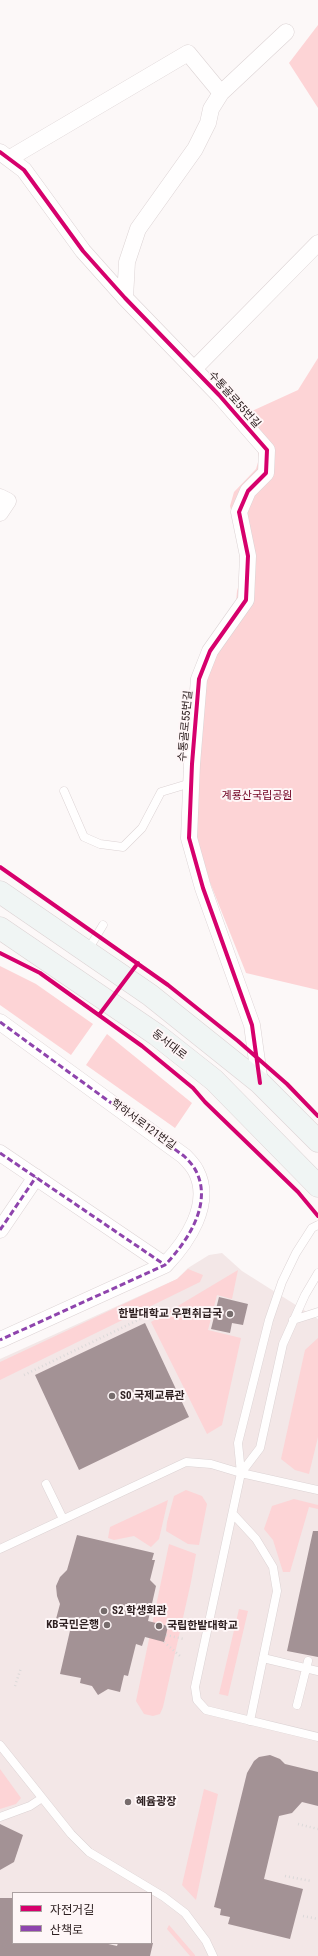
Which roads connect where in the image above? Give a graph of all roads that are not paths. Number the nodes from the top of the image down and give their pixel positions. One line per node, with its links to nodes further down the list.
1 (286, 32): 2 (street)
2 (221, 93): 3 (street); 5 (street)
3 (5, 155): 5 (street, 수통골로55번길)
4 (318, 243): 6 (street)
5 (125, 298): 6 (street, 수통골로55번길)
6 (194, 369): 9 (street, 수통골로55번길)
7 (0, 497): 8 (street)
8 (0, 513)
9 (191, 783): 10 (lane); 16 (street, 수통골로55번길)
10 (64, 791)
11 (0, 892): 14 (street)
12 (103, 925): 14 (lane)
13 (0, 928): 20 (street, 동서대로)
14 (87, 951): 16 (street)
15 (0, 1022): 23 (street, 학하서로121번길)
16 (260, 1083): 17 (street)
17 (318, 1141)
18 (0, 1152): 19 (street)
19 (36, 1177): 22 (street); 23 (street)
20 (318, 1186)
21 (318, 1225): 28 (lane)
22 (0, 1230)
23 (165, 1266): 27 (street, 학하서로121번길)
24 (318, 1273): 26 (lane)
25 (318, 1312): 26 (lane)
26 (293, 1320): 28 (lane)
27 (0, 1340)
28 (241, 1473): 30 (lane); 31 (lane); 32 (lane)
29 (46, 1484): 32 (lane)
30 (318, 1490)
31 (233, 1514): 34 (lane); 38 (lane)
32 (63, 1519): 33 (lane)
33 (0, 1549)
34 (263, 1658): 35 (lane); 38 (lane)
35 (307, 1664): 36 (lane); 37 (lane)
36 (318, 1671)
37 (297, 1705)
38 (250, 1721): 39 (lane)
39 (318, 1737)
40 (0, 1745): 41 (lane)
41 (42, 1798): 42 (lane); 43 (lane)
42 (0, 1817)
43 (213, 1956)

